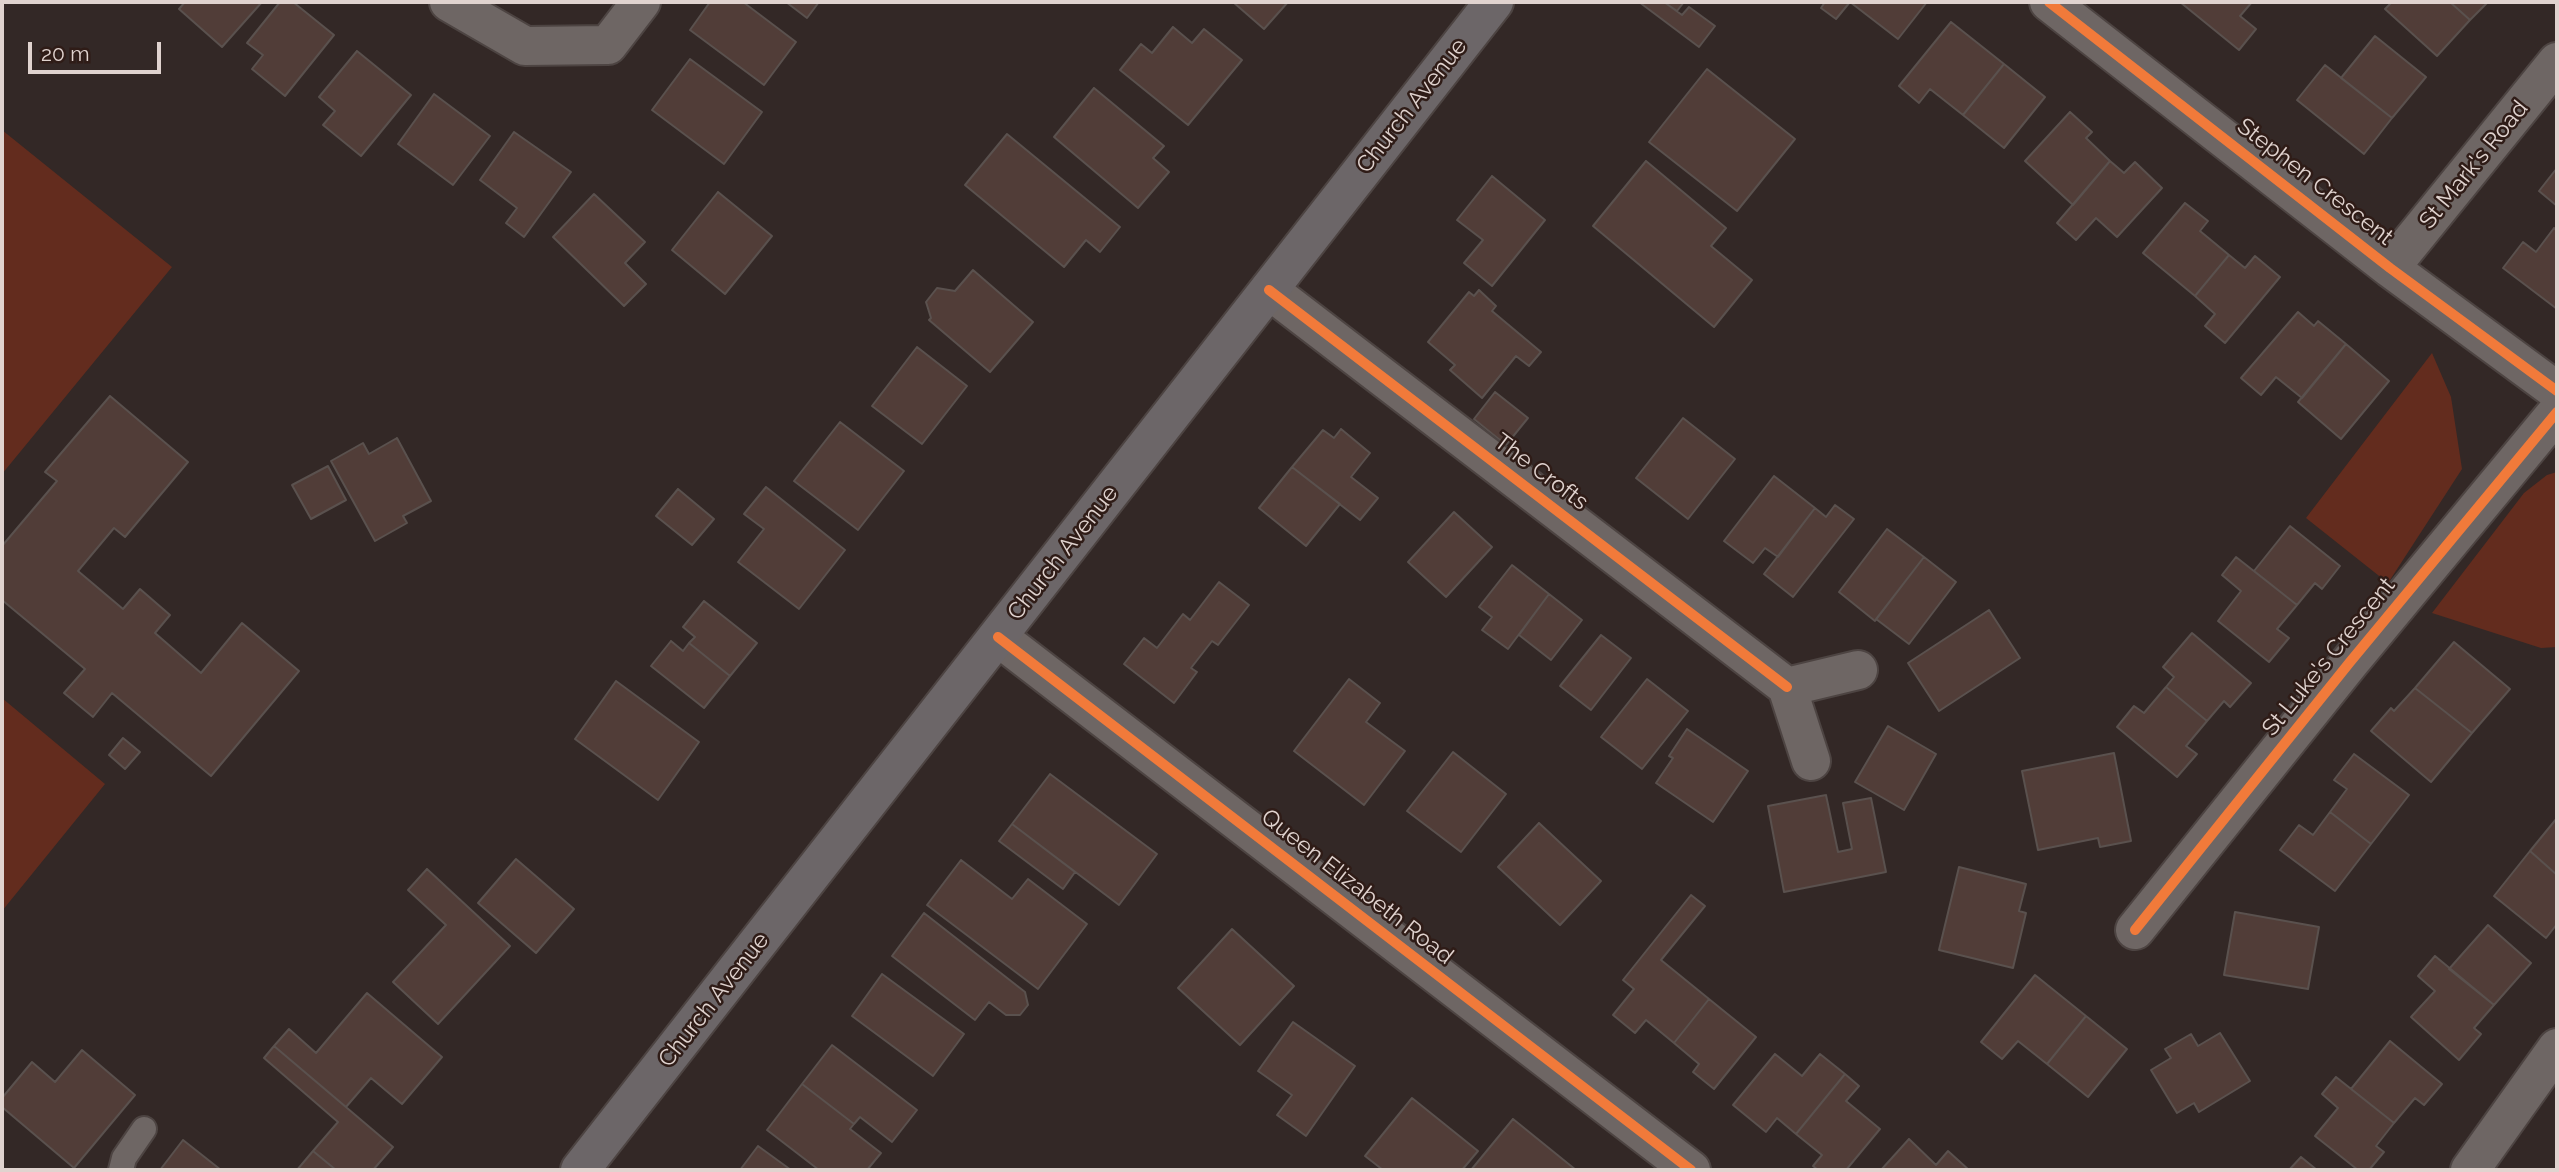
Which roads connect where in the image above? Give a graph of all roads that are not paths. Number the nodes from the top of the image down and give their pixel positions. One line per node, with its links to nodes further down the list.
1 (449, 2): 2 (street)
2 (640, 2)
3 (1494, 2): 7 (main road, Church Avenue)
4 (2058, 4): 6 (street, Stephen Crescent)
5 (2557, 62): 6 (street, St Mark's Road)
6 (2390, 268): 8 (street, Stephen Crescent)
7 (1269, 290): 10 (main road, Church Avenue); 12 (street, The Crofts)
8 (2557, 391)
9 (2557, 412): 14 (street, St Luke's Crescent)
10 (998, 637): 18 (main road, Church Avenue); 19 (street, Queen Elizabeth Road)
11 (1858, 670): 12 (street)
12 (1787, 687): 13 (street)
13 (1811, 761)
14 (2135, 930)
15 (2557, 1048): 20 (street)
16 (144, 1129): 17 (lane)
17 (121, 1170)
18 (580, 1170)
19 (1691, 1170)
20 (2470, 1170)

